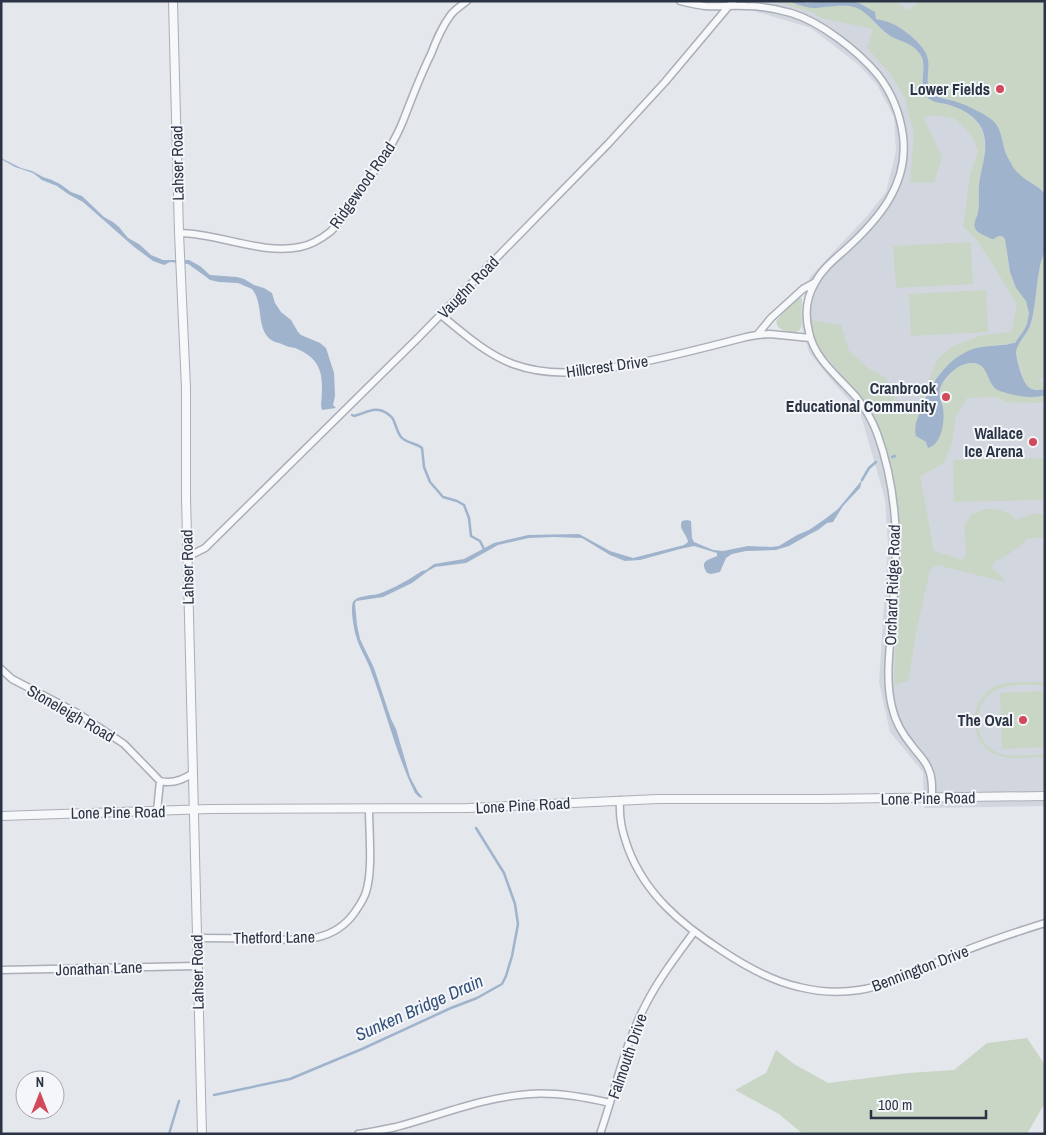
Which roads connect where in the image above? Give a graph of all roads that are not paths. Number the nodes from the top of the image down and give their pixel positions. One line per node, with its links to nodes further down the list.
1 (172, 1): 5 (street, Lahser Road)
2 (467, 1): 5 (street, Ridgewood Road)
3 (680, 1): 4 (street, Orchard Ridge Road)
4 (731, 4): 6 (street, Orchard Ridge Road); 7 (street, Vaughn Road)
5 (179, 234): 10 (street, Lahser Road)
6 (814, 283): 8 (street); 9 (street, Orchard Ridge Road)
7 (441, 315): 8 (street, Hillcrest Drive); 10 (street, Vaughn Road)
8 (757, 335): 9 (street, Hillcrest Drive)
9 (810, 338): 15 (street, Orchard Ridge Road)
10 (187, 557): 12 (street, Lahser Road)
11 (1, 669): 13 (street, Stoneleigh Road)
12 (193, 773): 13 (street); 18 (street, Lahser Road)
13 (160, 781): 19 (street)
14 (1045, 796): 15 (street, Lone Pine Road)
15 (932, 798): 16 (street, Lone Pine Road)
16 (620, 800): 17 (street, Lone Pine Road); 22 (street, Bennington Drive)
17 (369, 808): 18 (street, Lone Pine Road); 23 (street, Thetford Lane)
18 (194, 810): 19 (street, Lone Pine Road); 23 (street, Lahser Road)
19 (157, 811): 20 (street, Lone Pine Road)
20 (1, 816)
21 (1045, 923): 22 (street, Bennington Drive)
22 (694, 932): 26 (street, Falmouth Drive)
23 (196, 938): 24 (street, Lahser Road)
24 (197, 966): 25 (street, Jonathan Lane); 27 (street, Lahser Road)
25 (1, 970)
26 (610, 1103): 28 (street); 29 (street, Falmouth Drive)
27 (202, 1134)
28 (358, 1134)
29 (600, 1134)

